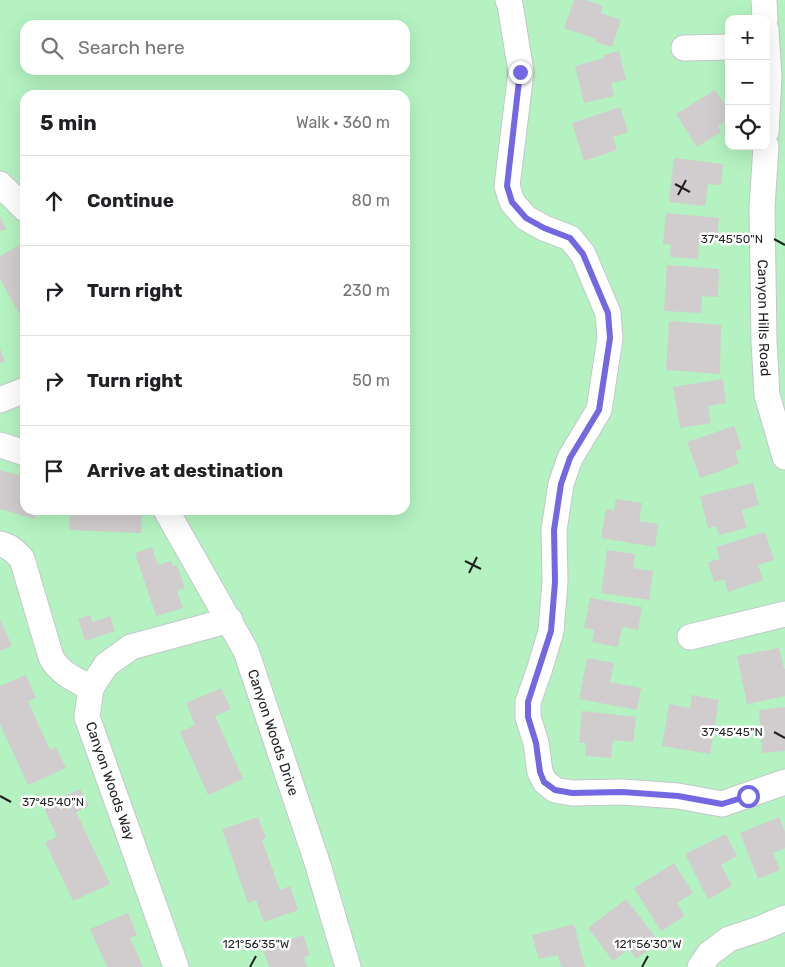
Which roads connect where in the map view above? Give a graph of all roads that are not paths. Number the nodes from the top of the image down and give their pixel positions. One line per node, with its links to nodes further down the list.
1 (508, 0): 23 (street)
2 (764, 0): 3 (street)
3 (765, 15)
4 (771, 41): 7 (street)
5 (725, 46): 6 (street)
6 (684, 48)
7 (767, 105)
8 (766, 150): 11 (street, Canyon Hills Road)
9 (0, 184): 10 (street)
10 (20, 204)
11 (775, 339): 16 (street, Canyon Hills Road)
12 (20, 392): 13 (street)
13 (0, 400)
14 (0, 445): 15 (street)
15 (20, 451)
16 (785, 457)
17 (169, 515): 20 (street, Canyon Woods Drive)
18 (0, 544): 22 (street)
19 (785, 614): 21 (street)
20 (230, 620): 22 (street, Canyon Woods Way); 26 (street, Canyon Woods Drive)
21 (690, 636)
22 (91, 688): 25 (street, Canyon Woods Way)
23 (785, 782)
24 (785, 918): 27 (street)
25 (176, 967)
26 (348, 967)
27 (700, 967)

